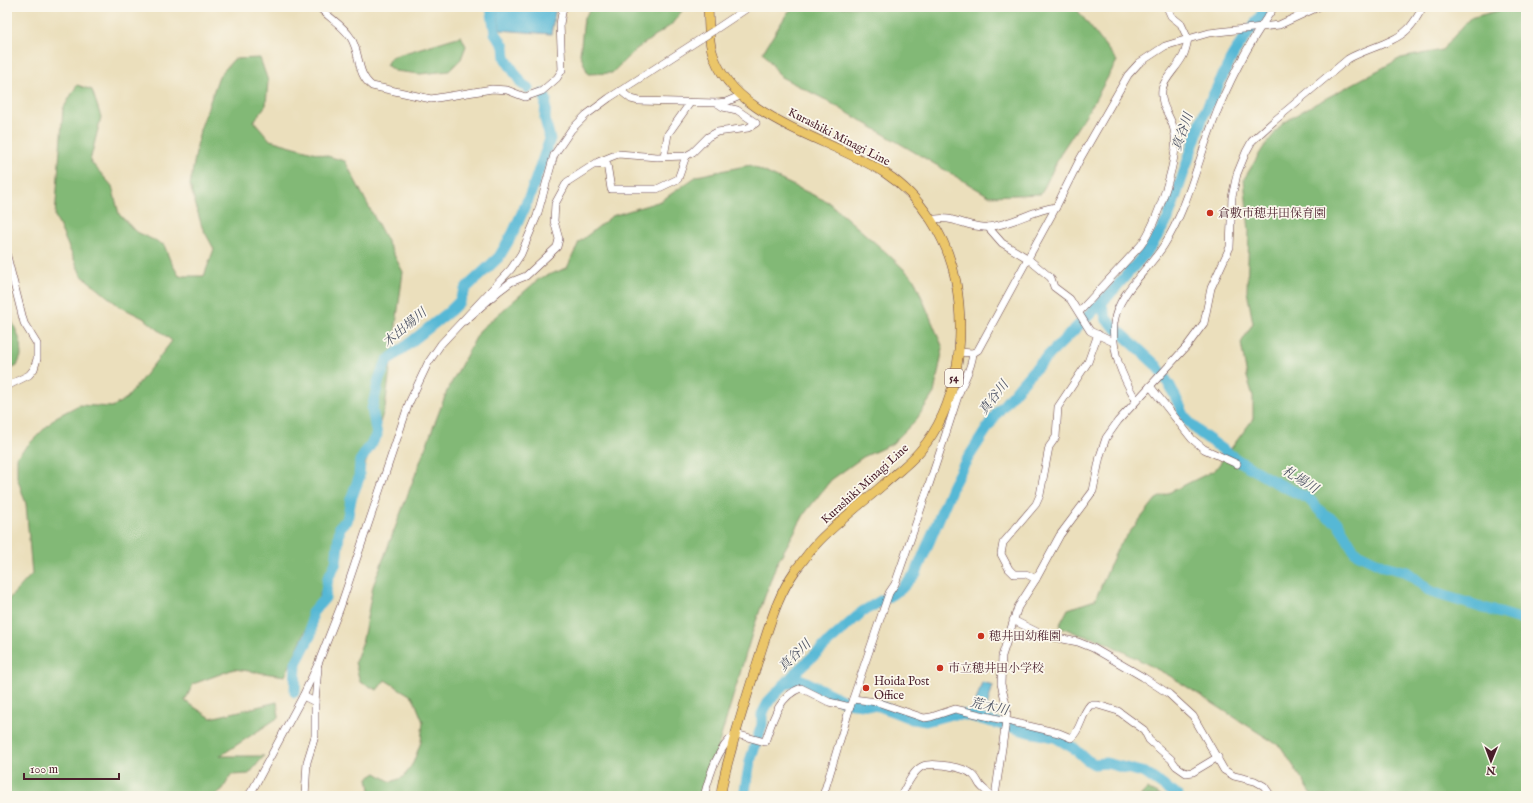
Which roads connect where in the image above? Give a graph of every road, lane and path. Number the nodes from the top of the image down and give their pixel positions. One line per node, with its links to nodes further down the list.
1 (319, 7): 2 (street)
2 (563, 7)
3 (708, 7): 12 (main road, Kurashiki Minagi Line / 54)
4 (749, 7): 11 (street, bridge)
5 (1167, 7): 10 (street)
6 (1274, 7): 9 (street)
7 (1318, 7): 9 (street)
8 (1422, 7): 30 (street)
9 (1257, 28): 10 (street); 26 (street)
10 (1188, 39): 18 (street); 23 (street)
11 (621, 91): 13 (street); 24 (street)
12 (740, 96): 14 (street); 19 (main road, Kurashiki Minagi Line / 54)
13 (690, 103): 14 (street); 15 (street)
14 (718, 103): 16 (street)
15 (664, 156): 16 (street); 17 (street)
16 (686, 156): 17 (street)
17 (593, 165): 24 (street)
18 (1056, 207): 20 (street); 22 (street)
19 (931, 220): 20 (street); 27 (main road, Kurashiki Minagi Line / 54)
20 (988, 227): 22 (street)
21 (7, 256): 29 (street)
22 (1027, 258): 23 (street); 28 (street)
23 (1079, 312): 25 (street)
24 (455, 328): 35 (street)
25 (1098, 334): 26 (street); 33 (street)
26 (1114, 342): 31 (street)
27 (958, 352): 28 (street); 40 (main road, Kurashiki Minagi Line / 54)
28 (973, 353): 38 (street)
29 (7, 386)
30 (1150, 386): 31 (street); 32 (street)
31 (1136, 400): 33 (street)
32 (1237, 464)
33 (1036, 579): 34 (street)
34 (1013, 620): 39 (street); 41 (street)
35 (318, 664): 36 (street); 37 (street)
36 (303, 696): 37 (street); 42 (street)
37 (315, 702): 43 (street)
38 (851, 703): 39 (street); 40 (street); 46 (street)
39 (1006, 724): 41 (street); 49 (street)
40 (740, 735): 44 (street); 45 (main road, Kurashiki Minagi Line / 54)
41 (1218, 757): 50 (street)
42 (248, 796)
43 (305, 796)
44 (704, 796)
45 (721, 796)
46 (823, 796)
47 (901, 796): 48 (street)
48 (991, 796)
49 (995, 796)
50 (1271, 796)

